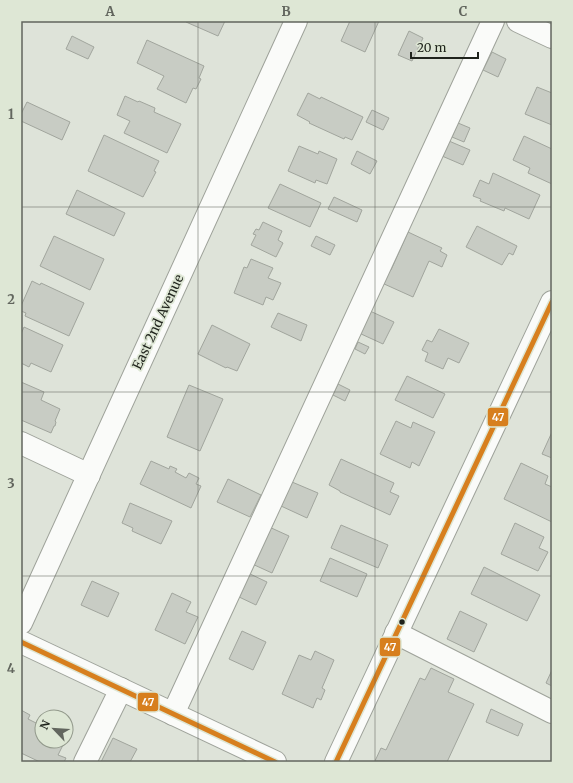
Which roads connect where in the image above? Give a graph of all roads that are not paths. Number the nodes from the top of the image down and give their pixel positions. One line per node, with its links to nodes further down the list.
1 (296, 21): 7 (street, East 2nd Avenue)
2 (493, 21): 13 (street)
3 (518, 21): 4 (street)
4 (552, 37)
5 (552, 302): 9 (street)
6 (21, 443): 7 (street)
7 (89, 475): 8 (street, East 2nd Avenue)
8 (21, 623)
9 (396, 633): 12 (street); 16 (street)
10 (21, 642): 11 (street)
11 (121, 689): 13 (street); 14 (street)
12 (552, 712)
13 (173, 714): 15 (street)
14 (85, 762)
15 (275, 762)
16 (336, 762)

